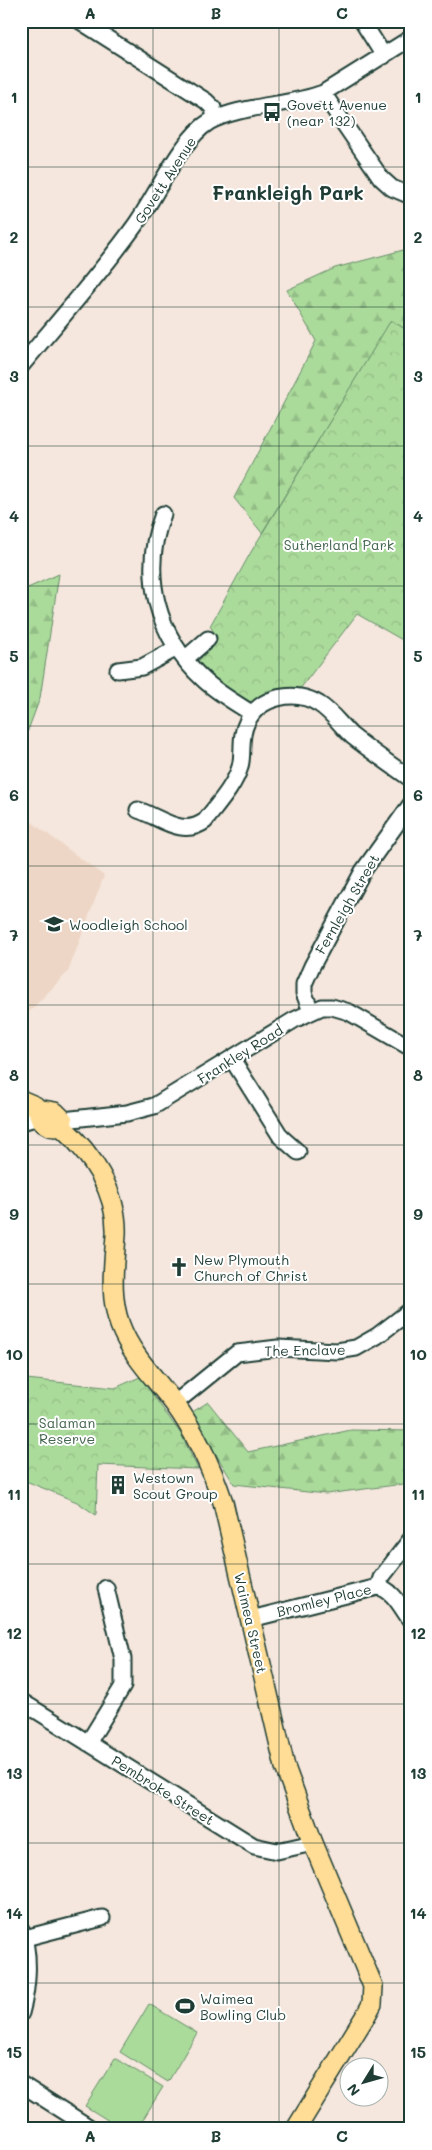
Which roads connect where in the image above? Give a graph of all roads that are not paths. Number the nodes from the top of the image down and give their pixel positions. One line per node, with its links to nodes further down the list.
1 (80, 21): 6 (street)
2 (362, 21): 4 (street)
3 (411, 38): 4 (street, Govett Avenue)
4 (384, 56): 5 (street, Govett Avenue)
5 (324, 93): 6 (street, Govett Avenue); 7 (street)
6 (216, 119): 8 (street, Govett Avenue)
7 (411, 196)
8 (24, 359)
9 (163, 514): 11 (street)
10 (208, 639): 11 (street)
11 (181, 654): 12 (street); 13 (street)
12 (118, 670)
13 (251, 713): 14 (street); 16 (street)
14 (411, 779)
15 (411, 804): 17 (street, Fernleigh Street)
16 (138, 810)
17 (311, 1011): 18 (street, Frankley Road); 19 (street, Frankley Road)
18 (411, 1048)
19 (232, 1059): 22 (street, Frankley Road); 23 (street)
20 (21, 1100): 21 (main road)
21 (33, 1117): 22 (main road)
22 (62, 1123): 25 (main road, Waimea Street)
23 (298, 1152)
24 (411, 1310): 25 (street, The Enclave)
25 (174, 1404): 29 (main road, Waimea Street)
26 (411, 1539): 27 (street)
27 (378, 1587): 29 (street, Bromley Place); 30 (street, Bromley Place)
28 (106, 1588): 32 (street)
29 (250, 1618): 33 (main road, Waimea Street)
30 (411, 1621)
31 (21, 1702): 32 (street, Pembroke Street)
32 (88, 1743): 33 (street, Pembroke Street)
33 (313, 1843): 39 (main road, Waimea Street)
34 (102, 1918): 35 (street)
35 (23, 1933): 36 (street)
36 (21, 2014)
37 (21, 2084): 38 (street)
38 (92, 2129)
39 (296, 2129)

